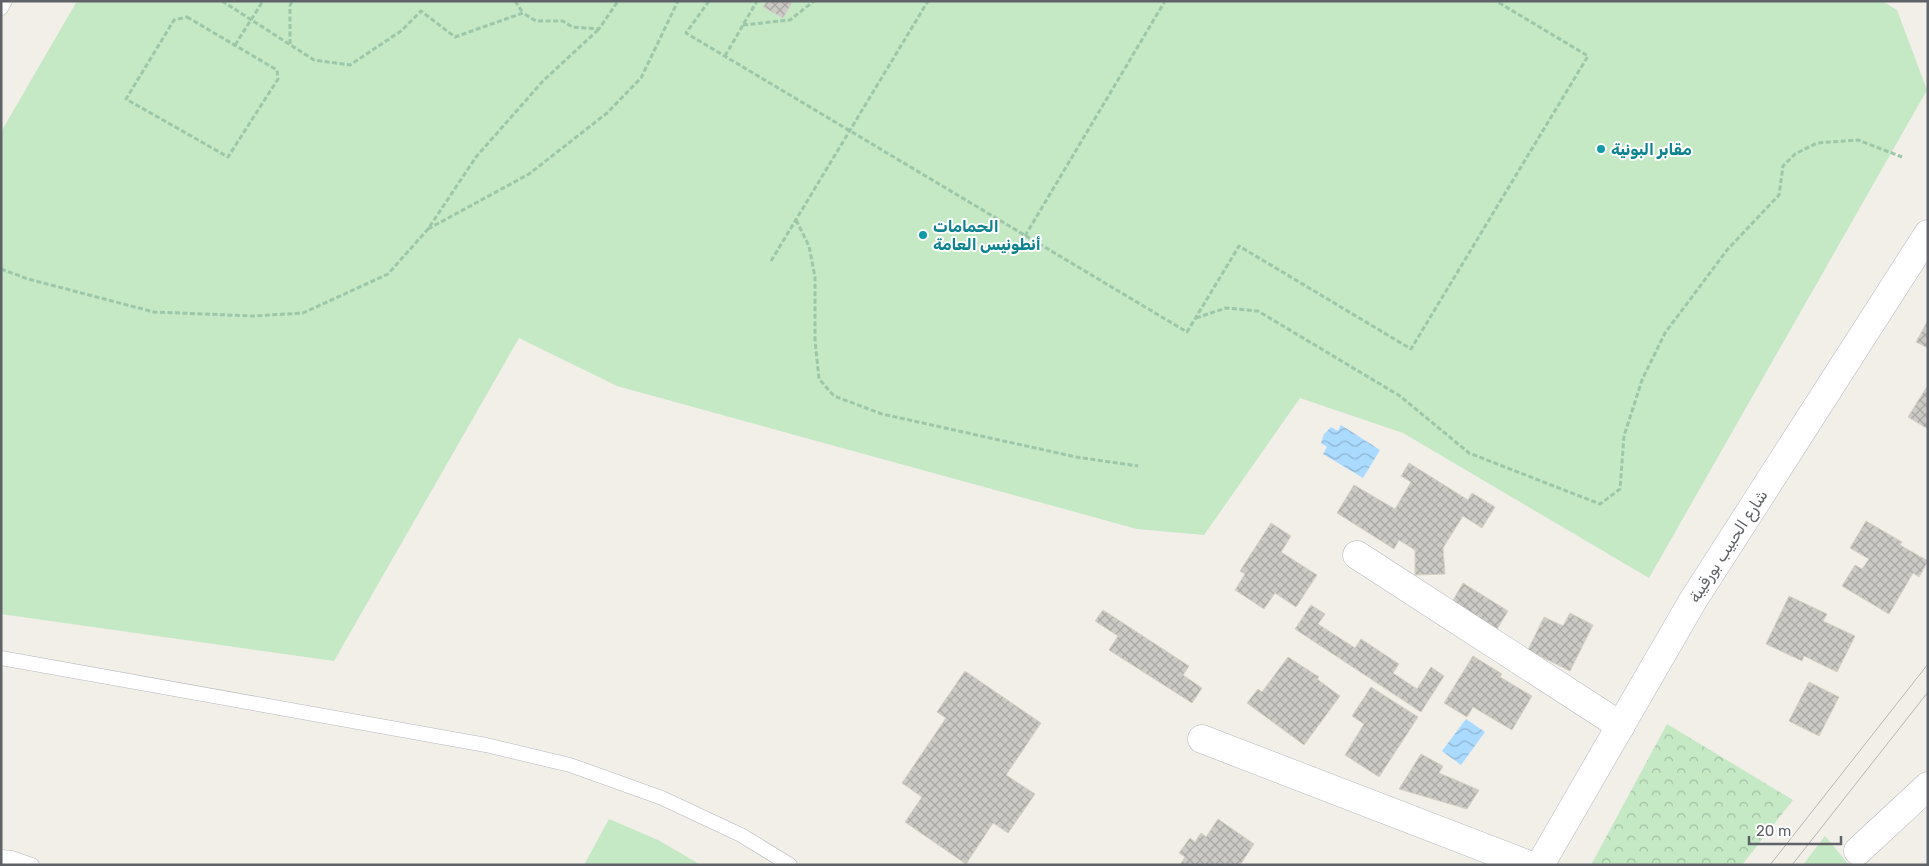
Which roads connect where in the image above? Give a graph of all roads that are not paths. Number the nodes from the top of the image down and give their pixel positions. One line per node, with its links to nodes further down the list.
1 (5, 1): 2 (lane)
2 (1, 8)
3 (1928, 234): 6 (street, شارع الحبيب بورقيبة)
4 (1356, 555): 6 (street)
5 (1, 658): 12 (lane)
6 (1621, 726): 14 (street, شارع الحبيب بورقيبة)
7 (1202, 740): 13 (street)
8 (1928, 786): 9 (street)
9 (1858, 851)
10 (1, 857): 11 (lane)
11 (32, 865)
12 (790, 865)
13 (1529, 865)
14 (1540, 865)

